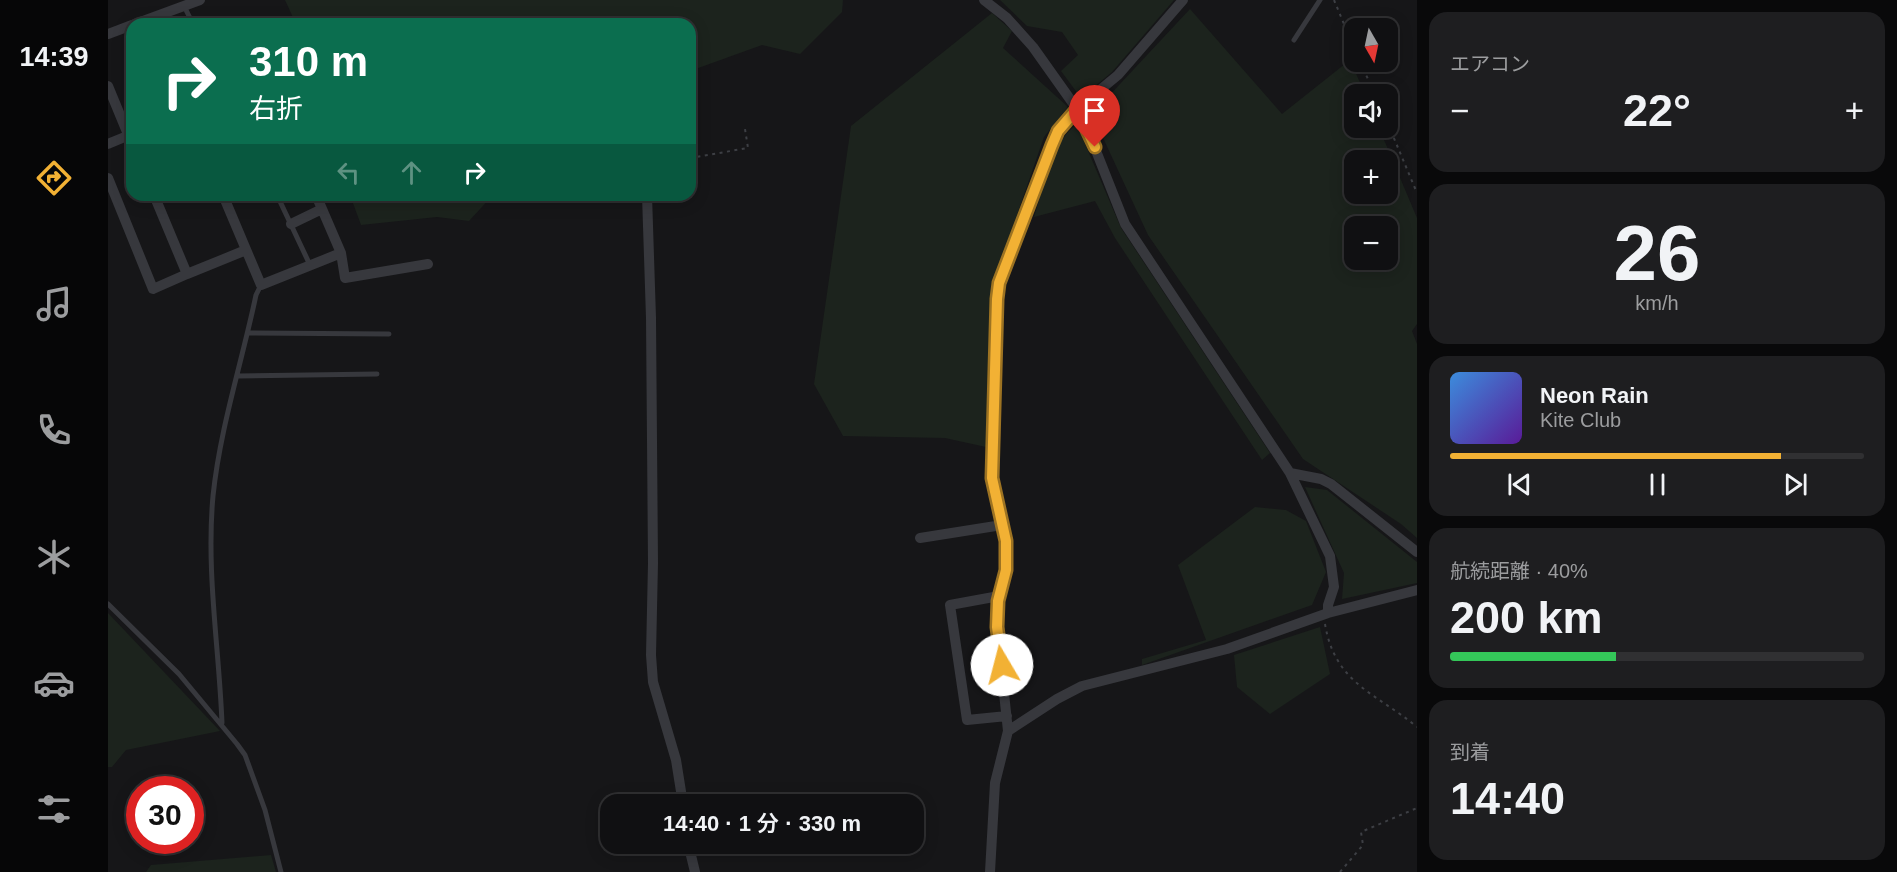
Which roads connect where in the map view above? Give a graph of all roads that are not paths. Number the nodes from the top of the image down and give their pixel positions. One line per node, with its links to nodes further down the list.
1 (200, 0): 5 (street)
2 (984, 0): 12 (street)
3 (1183, 0): 12 (street)
4 (1320, 0): 10 (lane)
5 (184, 6): 6 (street); 7 (lane)
6 (158, 18)
7 (190, 18)
8 (126, 28): 9 (street)
9 (108, 34)
10 (1294, 40)
11 (108, 86): 13 (street)
12 (1077, 109): 34 (street); 35 (street)
13 (126, 127)
14 (126, 139): 15 (street)
15 (108, 144)
16 (108, 178): 28 (street)
17 (157, 201): 28 (street)
18 (226, 201): 24 (street)
19 (280, 201): 23 (lane)
20 (319, 201): 22 (street)
21 (647, 201): 45 (street)
22 (322, 209): 23 (street); 25 (street)
23 (291, 224): 27 (lane)
24 (246, 250): 28 (street); 29 (street)
25 (341, 253): 26 (street); 27 (street)
26 (428, 264)
27 (310, 265): 29 (street)
28 (187, 274)
29 (261, 285): 30 (lane)
30 (248, 333): 31 (lane); 33 (lane)
31 (389, 334)
32 (377, 374): 33 (lane)
33 (238, 376): 43 (lane)
34 (1290, 473): 37 (street); 41 (street)
35 (1002, 525): 36 (street); 39 (street)
36 (920, 538)
37 (1417, 552)
38 (1417, 590): 41 (street)
39 (999, 596): 42 (street); 42 (street)
40 (108, 604): 43 (lane)
41 (1326, 614): 44 (street)
42 (1008, 716): 44 (street)
43 (222, 723): 47 (lane)
44 (1008, 731): 49 (street)
45 (681, 794)
46 (690, 854): 48 (street)
47 (281, 872)
48 (694, 872)
49 (990, 872)

